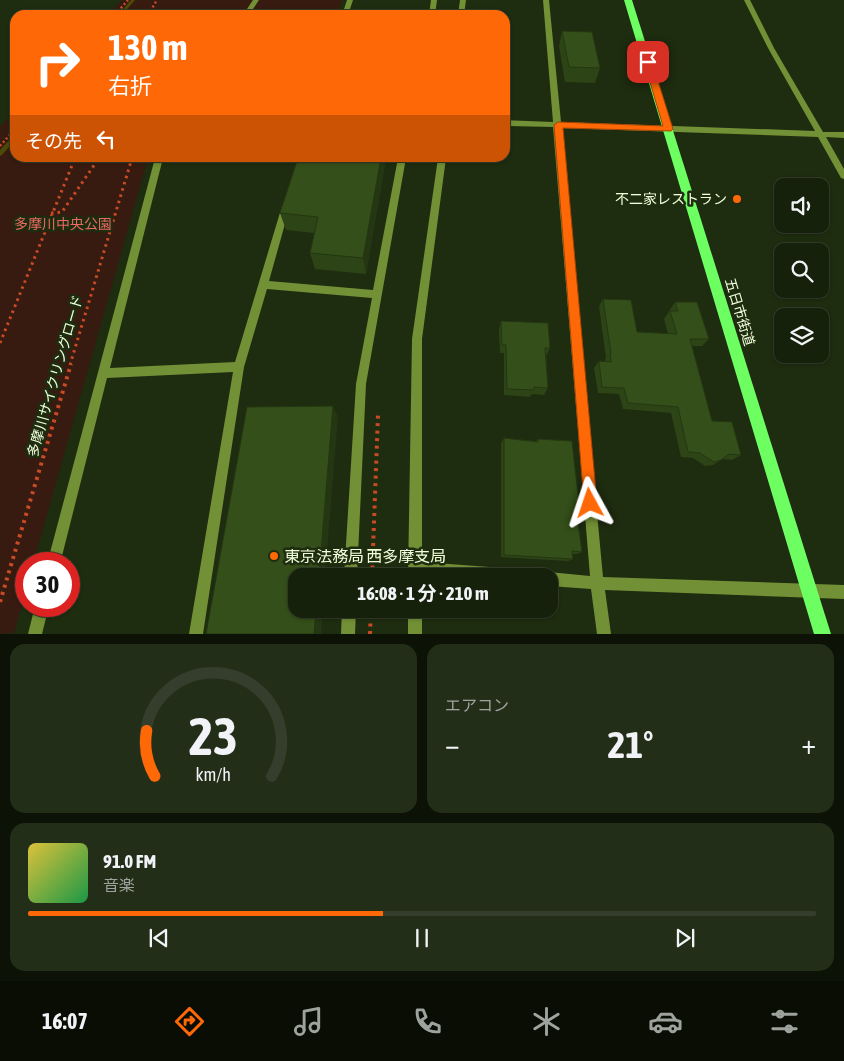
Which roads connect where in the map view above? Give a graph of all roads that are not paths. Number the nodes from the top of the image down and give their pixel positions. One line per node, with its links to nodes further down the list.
1 (546, 0): 5 (street)
2 (628, 0): 6 (main road, 五日市街道)
3 (746, 0): 7 (street)
4 (510, 123): 5 (street)
5 (558, 125): 6 (street); 22 (street)
6 (668, 129): 7 (street); 23 (main road, 五日市街道)
7 (820, 135): 8 (street); 12 (street)
8 (844, 136)
9 (158, 162): 17 (street)
10 (401, 162): 15 (street)
11 (441, 162): 20 (street)
12 (844, 176)
13 (291, 192): 14 (street)
14 (264, 285): 15 (street); 16 (street)
15 (376, 294): 19 (street)
16 (239, 367): 17 (street); 29 (street)
17 (103, 373): 18 (street)
18 (56, 552)
19 (351, 568)
20 (415, 568)
21 (558, 580): 22 (street)
22 (597, 583): 23 (street); 32 (street)
23 (810, 589): 24 (street); 33 (main road, 五日市街道)
24 (844, 592)
25 (39, 617): 28 (street)
26 (349, 618): 30 (street)
27 (415, 618): 31 (street)
28 (35, 634)
29 (196, 634)
30 (348, 634)
31 (415, 634)
32 (604, 634)
33 (823, 634)

